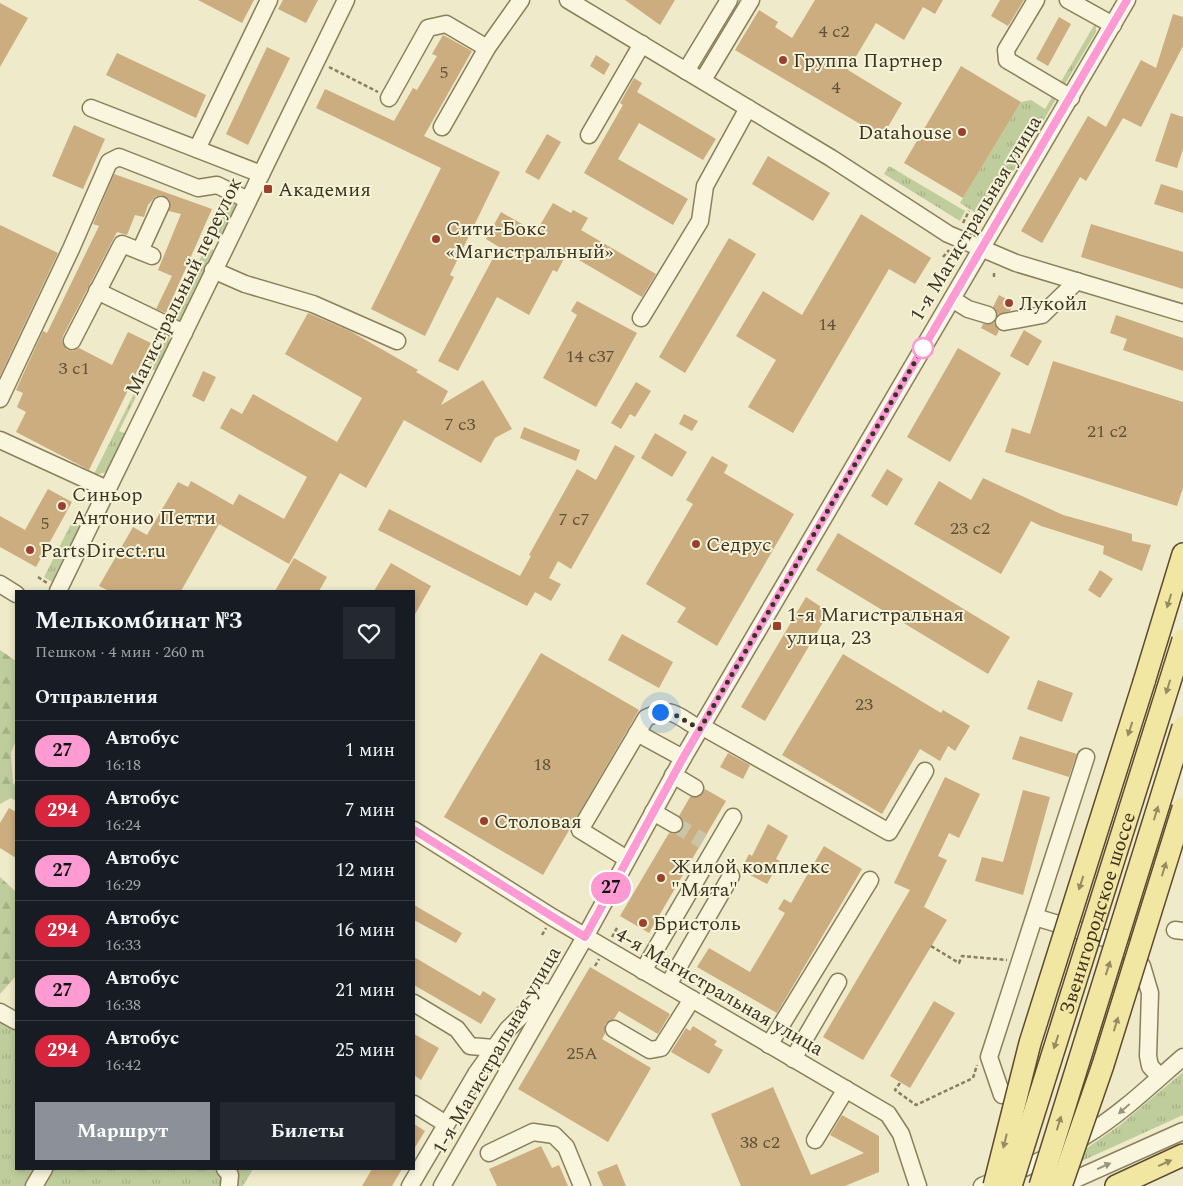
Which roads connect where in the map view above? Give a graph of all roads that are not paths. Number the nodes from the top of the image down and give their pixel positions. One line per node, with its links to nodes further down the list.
1 (270, 0): 21 (street)
2 (346, 0): 22 (street, Магистральный переулок)
3 (521, 0): 12 (street)
4 (568, 0): 11 (street)
5 (729, 0): 13 (street)
6 (751, 0): 14 (street)
7 (1036, 0): 16 (street)
8 (1068, 0): 10 (street)
9 (1127, 0): 10 (street, 1-я Магистральная улица)
10 (1113, 25): 16 (street, 1-я Магистральная улица)
11 (642, 44): 13 (street); 20 (street)
12 (487, 48): 15 (street); 19 (street)
13 (686, 71): 14 (street)
14 (703, 80): 18 (street)
15 (383, 95)
16 (1071, 98): 25 (street, 1-я Магистральная улица)
17 (92, 108): 21 (street)
18 (748, 108): 25 (street); 32 (street)
19 (442, 127)
20 (589, 135)
21 (197, 149): 22 (street)
22 (261, 174): 23 (street, Магистральный переулок)
23 (248, 200): 26 (street, Магистральный переулок); 37 (street)
24 (161, 205): 28 (street)
25 (981, 249): 27 (street); 29 (street, 1-я Магистральная улица)
26 (213, 270): 34 (street, Магистральный переулок); 36 (street)
27 (1077, 281): 30 (street); 33 (street)
28 (98, 291): 34 (street); 35 (street)
29 (952, 299): 31 (street); 46 (street, 1-я Магистральная улица)
30 (1183, 313)
31 (988, 315)
32 (641, 318)
33 (1004, 322)
34 (184, 333): 39 (street, Магистральный переулок)
35 (72, 341)
36 (397, 341)
37 (0, 399)
38 (0, 440): 39 (street)
39 (107, 489): 42 (street, Магистральный переулок)
40 (1183, 554): 94 (main road, one-way to 94, bridge)
41 (0, 584): 43 (street)
42 (54, 588)
43 (15, 593)
44 (1183, 640): 95 (main road, Звенигородское шоссе, one-way to 95, bridge)
45 (1183, 727): 96 (main road, Звенигородское шоссе, one-way to 45, bridge)
46 (701, 728): 47 (street); 49 (street, 1-я Магистральная улица); 50 (street)
47 (637, 733): 49 (street); 58 (street)
48 (1086, 757): 61 (street)
49 (683, 758): 51 (street, 1-я Магистральная улица)
50 (925, 771)
51 (673, 775): 52 (street); 54 (street, 1-я Магистральная улица)
52 (695, 788)
53 (1183, 808): 97 (main road, one-way to 53, bridge)
54 (653, 812): 56 (street); 58 (street, 1-я Магистральная улица)
55 (733, 817): 63 (street)
56 (674, 824)
57 (415, 831): 62 (street, 4-я Магистральная улица)
58 (627, 858): 62 (street, 1-я Магистральная улица)
59 (731, 876): 66 (street)
60 (870, 880): 72 (street)
61 (1035, 917): 76 (street); 78 (street)
62 (585, 937): 63 (street, 4-я Магистральная улица); 64 (street, 1-я Магистральная улица)
63 (642, 971): 66 (street, 4-я Магистральная улица)
64 (561, 979): 73 (street); 91 (street, 1-я Магистральная улица)
65 (838, 982): 75 (street)
66 (668, 986): 67 (street, 4-я Магистральная улица)
67 (692, 999): 71 (street); 72 (street, 4-я Магистральная улица)
68 (415, 1004): 73 (street)
69 (0, 1012): 70 (street)
70 (15, 1020)
71 (614, 1029)
72 (769, 1045): 75 (street, 4-я Магистральная улица)
73 (494, 1048): 80 (street)
74 (1183, 1056): 76 (street)
75 (792, 1059): 77 (street, 4-я Магистральная улица)
76 (1160, 1077): 93 (street, one-way to 93)
77 (846, 1089): 82 (street); 87 (street, 4-я Магистральная улица)
78 (1002, 1095)
79 (415, 1105): 80 (street)
80 (446, 1124): 90 (street)
81 (1183, 1131): 97 (street, one-way to 81)
82 (815, 1140)
83 (489, 1153): 92 (street)
84 (1183, 1155): 98 (main road, one-way to 84)
85 (43, 1170): 88 (street)
86 (226, 1170): 89 (street)
87 (912, 1184)
88 (34, 1186)
89 (229, 1186)
90 (410, 1186)
91 (442, 1186)
92 (582, 1186)
93 (982, 1186)
94 (994, 1186)
95 (1012, 1186)
96 (1040, 1186)
97 (1060, 1186)
98 (1116, 1186)

